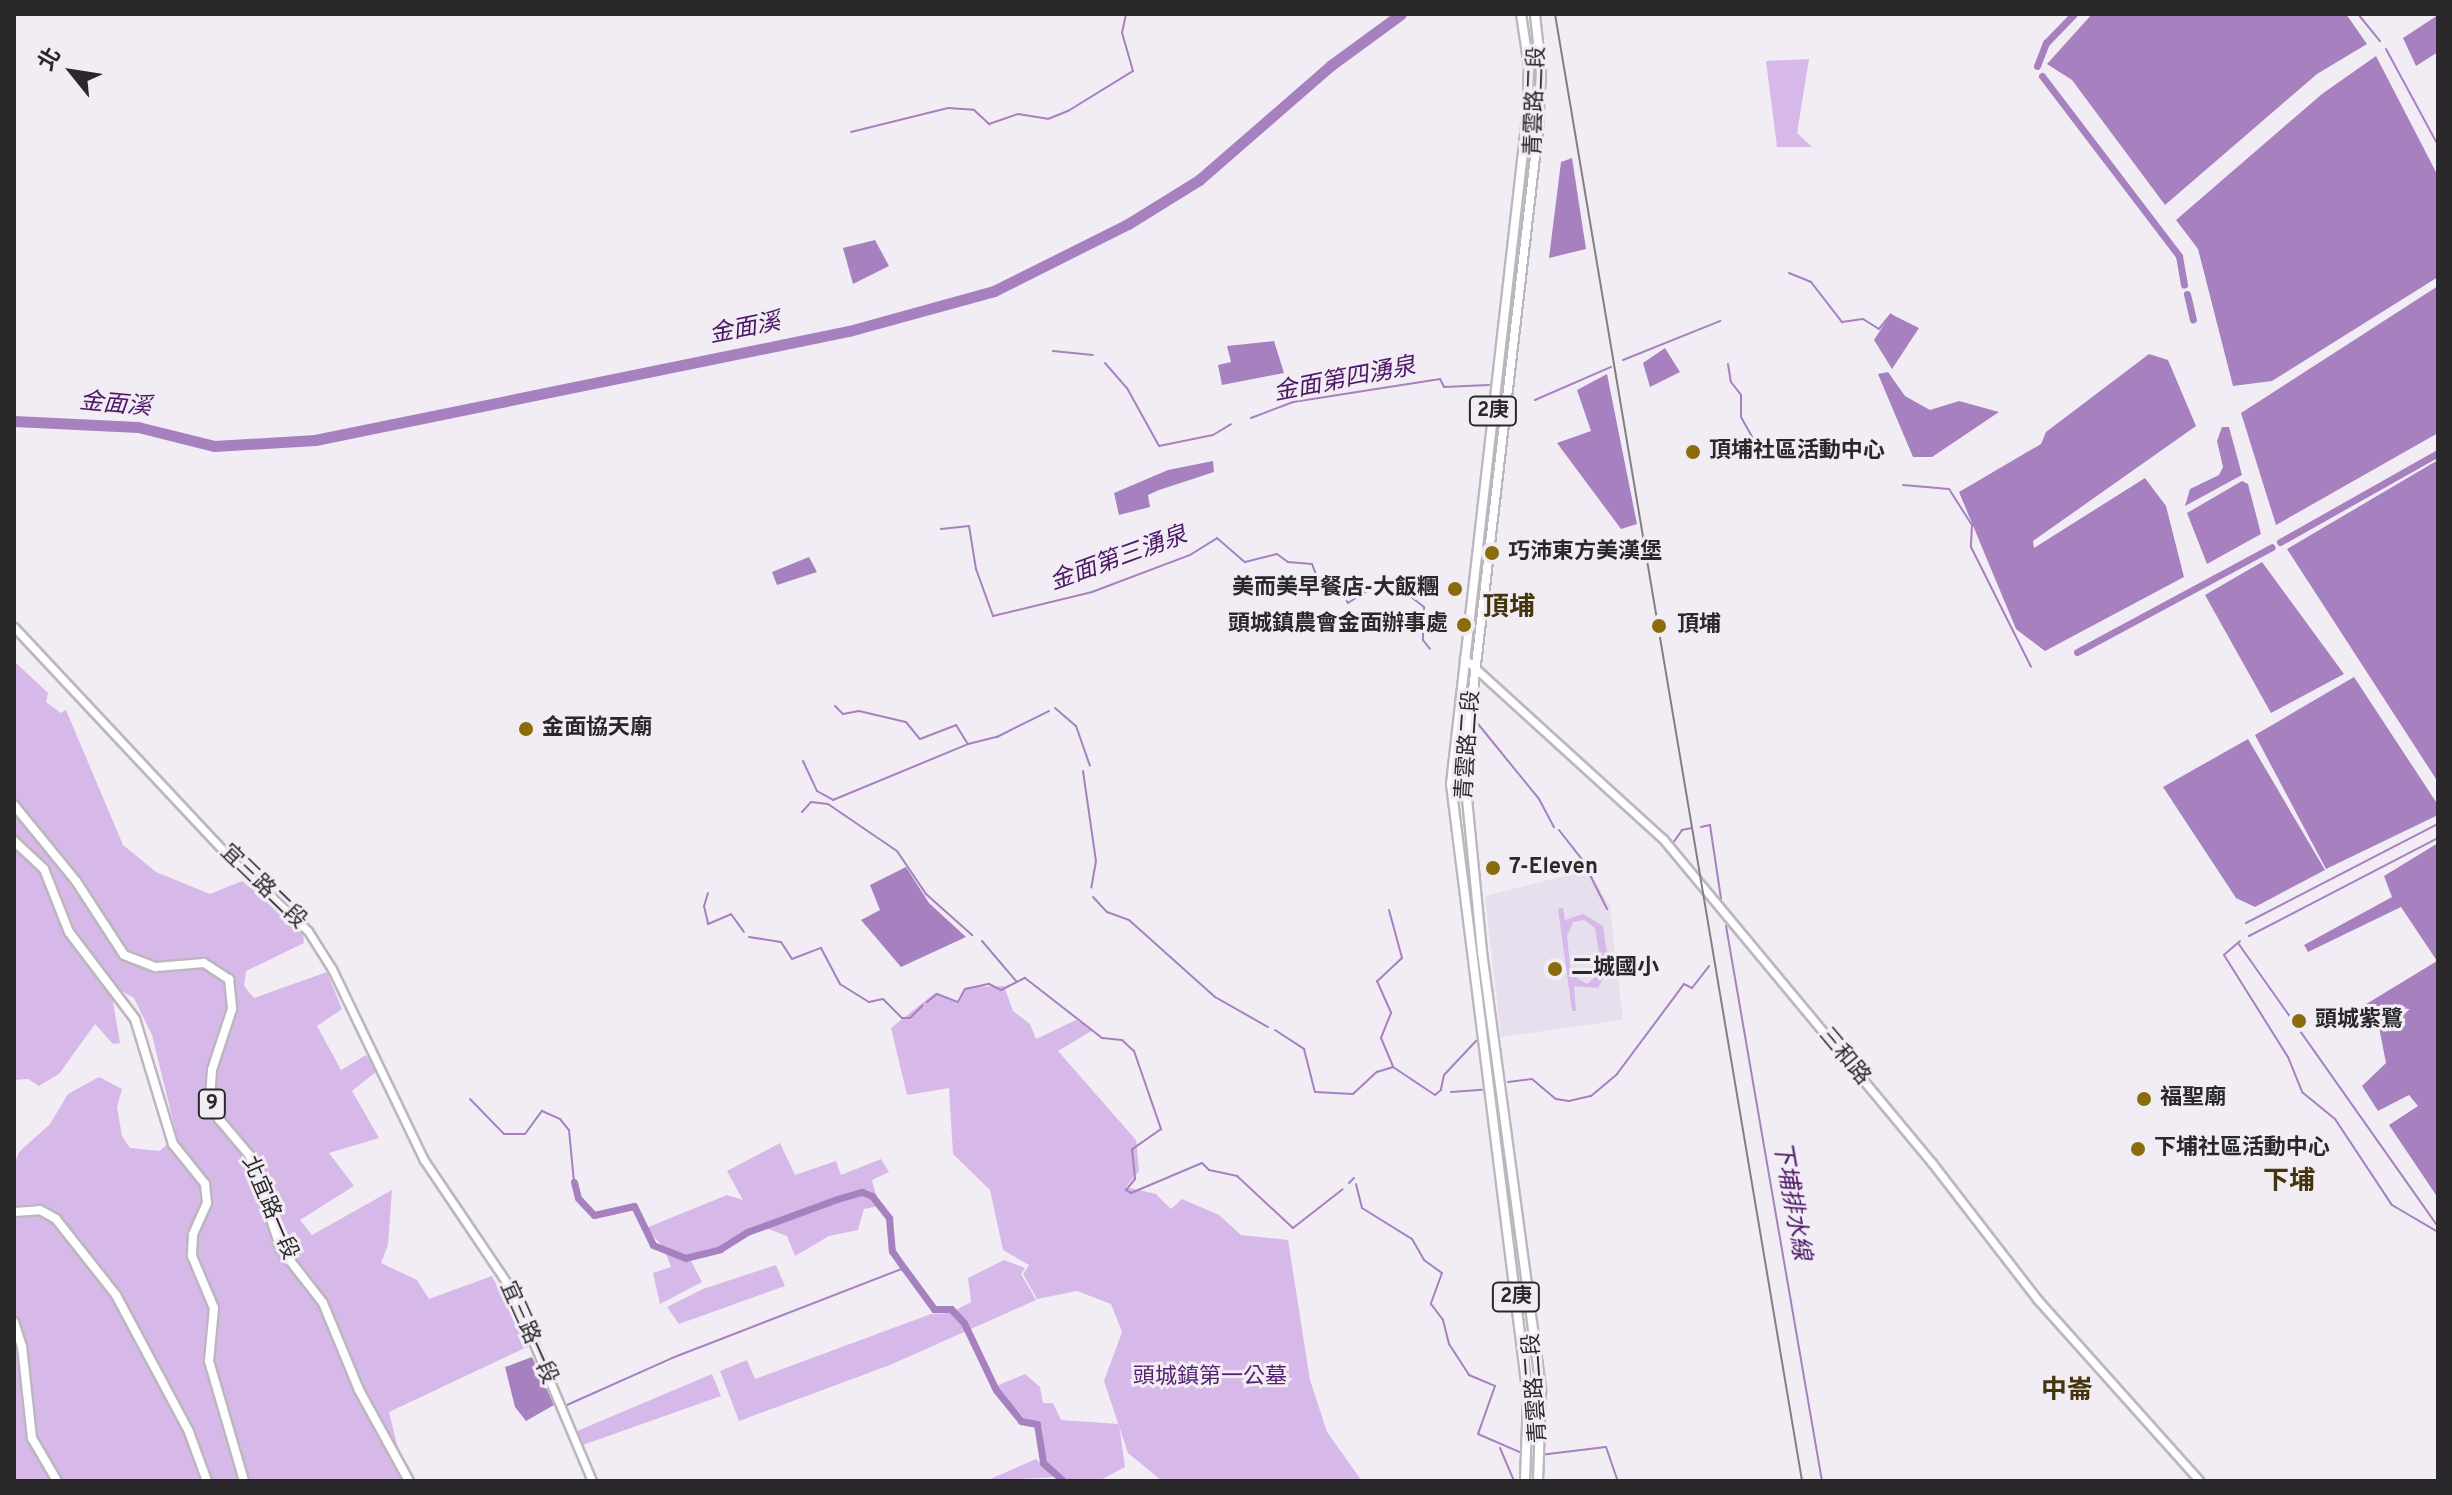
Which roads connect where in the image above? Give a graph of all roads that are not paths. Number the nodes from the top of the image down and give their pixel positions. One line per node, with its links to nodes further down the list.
1 (1521, 14): 4 (main road, 青雲路二段 / 2庚)
2 (1535, 14): 5 (main road, 青雲路二段 / 2庚)
3 (14, 627): 10 (main road, 宜三路二段)
4 (1462, 657): 5 (main road, 三和路); 9 (main road, 青雲路二段 / 2庚)
5 (1475, 668): 8 (main road, 青雲路二段 / 2庚); 20 (main road, 三和路)
6 (14, 805): 18 (main road, 北宜路一段 / 9)
7 (14, 841): 17 (main road, 9)
8 (1485, 952): 9 (main road); 14 (main road, 青雲路二段 / 2庚)
9 (1471, 954): 13 (main road, 青雲路二段 / 2庚)
10 (444, 1196): 19 (main road, 宜三路一段)
11 (14, 1212): 16 (main road)
12 (14, 1322): 15 (main road)
13 (1525, 1477)
14 (1538, 1478)
15 (57, 1481)
16 (207, 1481)
17 (244, 1481)
18 (409, 1481)
19 (592, 1481)
20 (2200, 1481)

